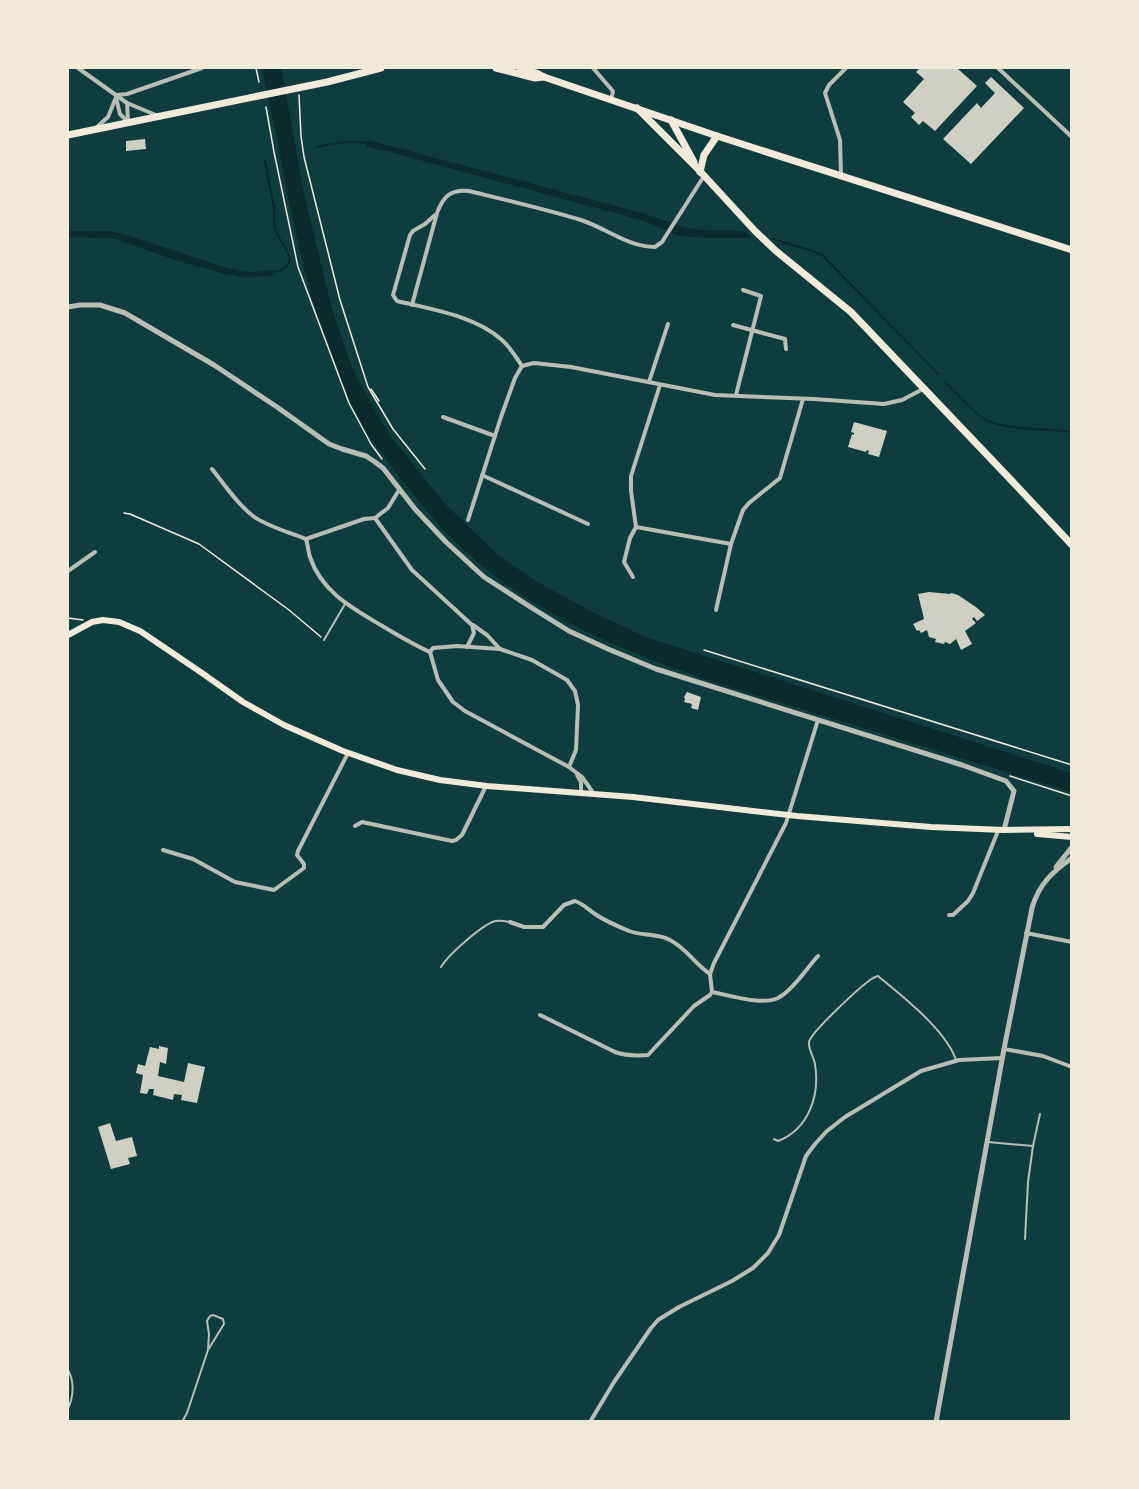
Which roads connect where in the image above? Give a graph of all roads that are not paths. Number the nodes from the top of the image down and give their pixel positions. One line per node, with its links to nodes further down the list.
1 (78, 68): 10 (street)
2 (202, 68): 10 (street)
3 (381, 68): 14 (main road)
4 (496, 68): 9 (main road)
5 (520, 68): 9 (main road)
6 (593, 68): 11 (street)
7 (846, 68): 23 (street)
8 (998, 68): 21 (street)
9 (544, 77): 11 (main road)
10 (116, 96): 12 (street); 16 (street); 17 (street)
11 (611, 99): 13 (main road)
12 (127, 103): 14 (street); 16 (street)
13 (637, 108): 15 (main road); 20 (main road)
14 (159, 116): 16 (main road)
15 (668, 119): 19 (main road); 20 (main road); 22 (main road)
16 (128, 122): 17 (main road)
17 (94, 130): 18 (main road)
18 (68, 135)
19 (717, 136): 22 (main road); 23 (main road)
20 (666, 137): 22 (main road)
21 (1071, 137)
22 (701, 172): 24 (street); 38 (main road)
23 (841, 175): 27 (main road)
24 (437, 213): 25 (street); 26 (street)
25 (421, 226): 26 (street); 29 (street)
26 (431, 234): 29 (street)
27 (1071, 250)
28 (743, 290): 33 (street)
29 (412, 305): 35 (street)
30 (68, 307): 45 (street)
31 (668, 324): 36 (street)
32 (733, 325): 33 (street)
33 (753, 330): 34 (street); 39 (street)
34 (786, 349)
35 (522, 366): 36 (street); 42 (street)
36 (649, 382): 37 (street)
37 (660, 385): 39 (street); 49 (street)
38 (923, 389): 40 (street); 52 (main road)
39 (736, 396): 40 (street)
40 (803, 399): 51 (street)
41 (443, 417): 42 (street)
42 (495, 436): 44 (street)
43 (212, 470): 50 (street)
44 (482, 475): 47 (street); 48 (street)
45 (399, 490): 46 (street); 64 (street)
46 (375, 518): 50 (street); 58 (street)
47 (468, 520)
48 (588, 524)
49 (636, 527): 51 (street); 55 (street)
50 (306, 539): 56 (street)
51 (731, 544): 57 (street)
52 (1071, 545)
53 (95, 552): 54 (street)
54 (68, 571)
55 (633, 577)
56 (345, 604): 60 (lane); 63 (street)
57 (716, 610)
58 (472, 625): 61 (street); 62 (street)
59 (68, 635): 65 (main road)
60 (324, 640)
61 (467, 647): 62 (street); 63 (street)
62 (500, 649): 66 (street)
63 (430, 652): 66 (street)
64 (818, 720): 71 (street); 74 (street)
65 (348, 753): 68 (main road); 77 (street)
66 (569, 767): 67 (street)
67 (575, 772): 69 (street); 70 (street)
68 (487, 786): 69 (main road); 72 (street)
69 (581, 793): 70 (main road)
70 (594, 794): 71 (main road)
71 (789, 814): 74 (main road); 86 (street)
72 (355, 826)
73 (1071, 829): 74 (main road)
74 (1001, 830): 75 (main road); 80 (street)
75 (1071, 837)
76 (1071, 847): 79 (street)
77 (163, 850)
78 (1071, 858): 79 (street)
79 (1051, 873): 82 (street)
80 (949, 915)
81 (510, 922): 85 (lane); 86 (street)
82 (1026, 933): 83 (street); 89 (street)
83 (1071, 942)
84 (818, 956): 87 (street)
85 (441, 967)
86 (710, 974): 87 (street)
87 (712, 992): 88 (street)
88 (540, 1015)
89 (1004, 1049): 90 (street); 92 (street)
90 (1003, 1058): 91 (street); 95 (street)
91 (956, 1060): 94 (lane); 102 (street)
92 (1071, 1067)
93 (1040, 1113): 96 (lane)
94 (774, 1139)
95 (987, 1142): 96 (lane); 103 (street)
96 (1033, 1146): 97 (lane)
97 (1025, 1239)
98 (208, 1350): 98 (lane); 101 (lane)
99 (68, 1370): 100 (lane)
100 (68, 1409)
101 (182, 1422)
102 (590, 1422)
103 (936, 1422)

